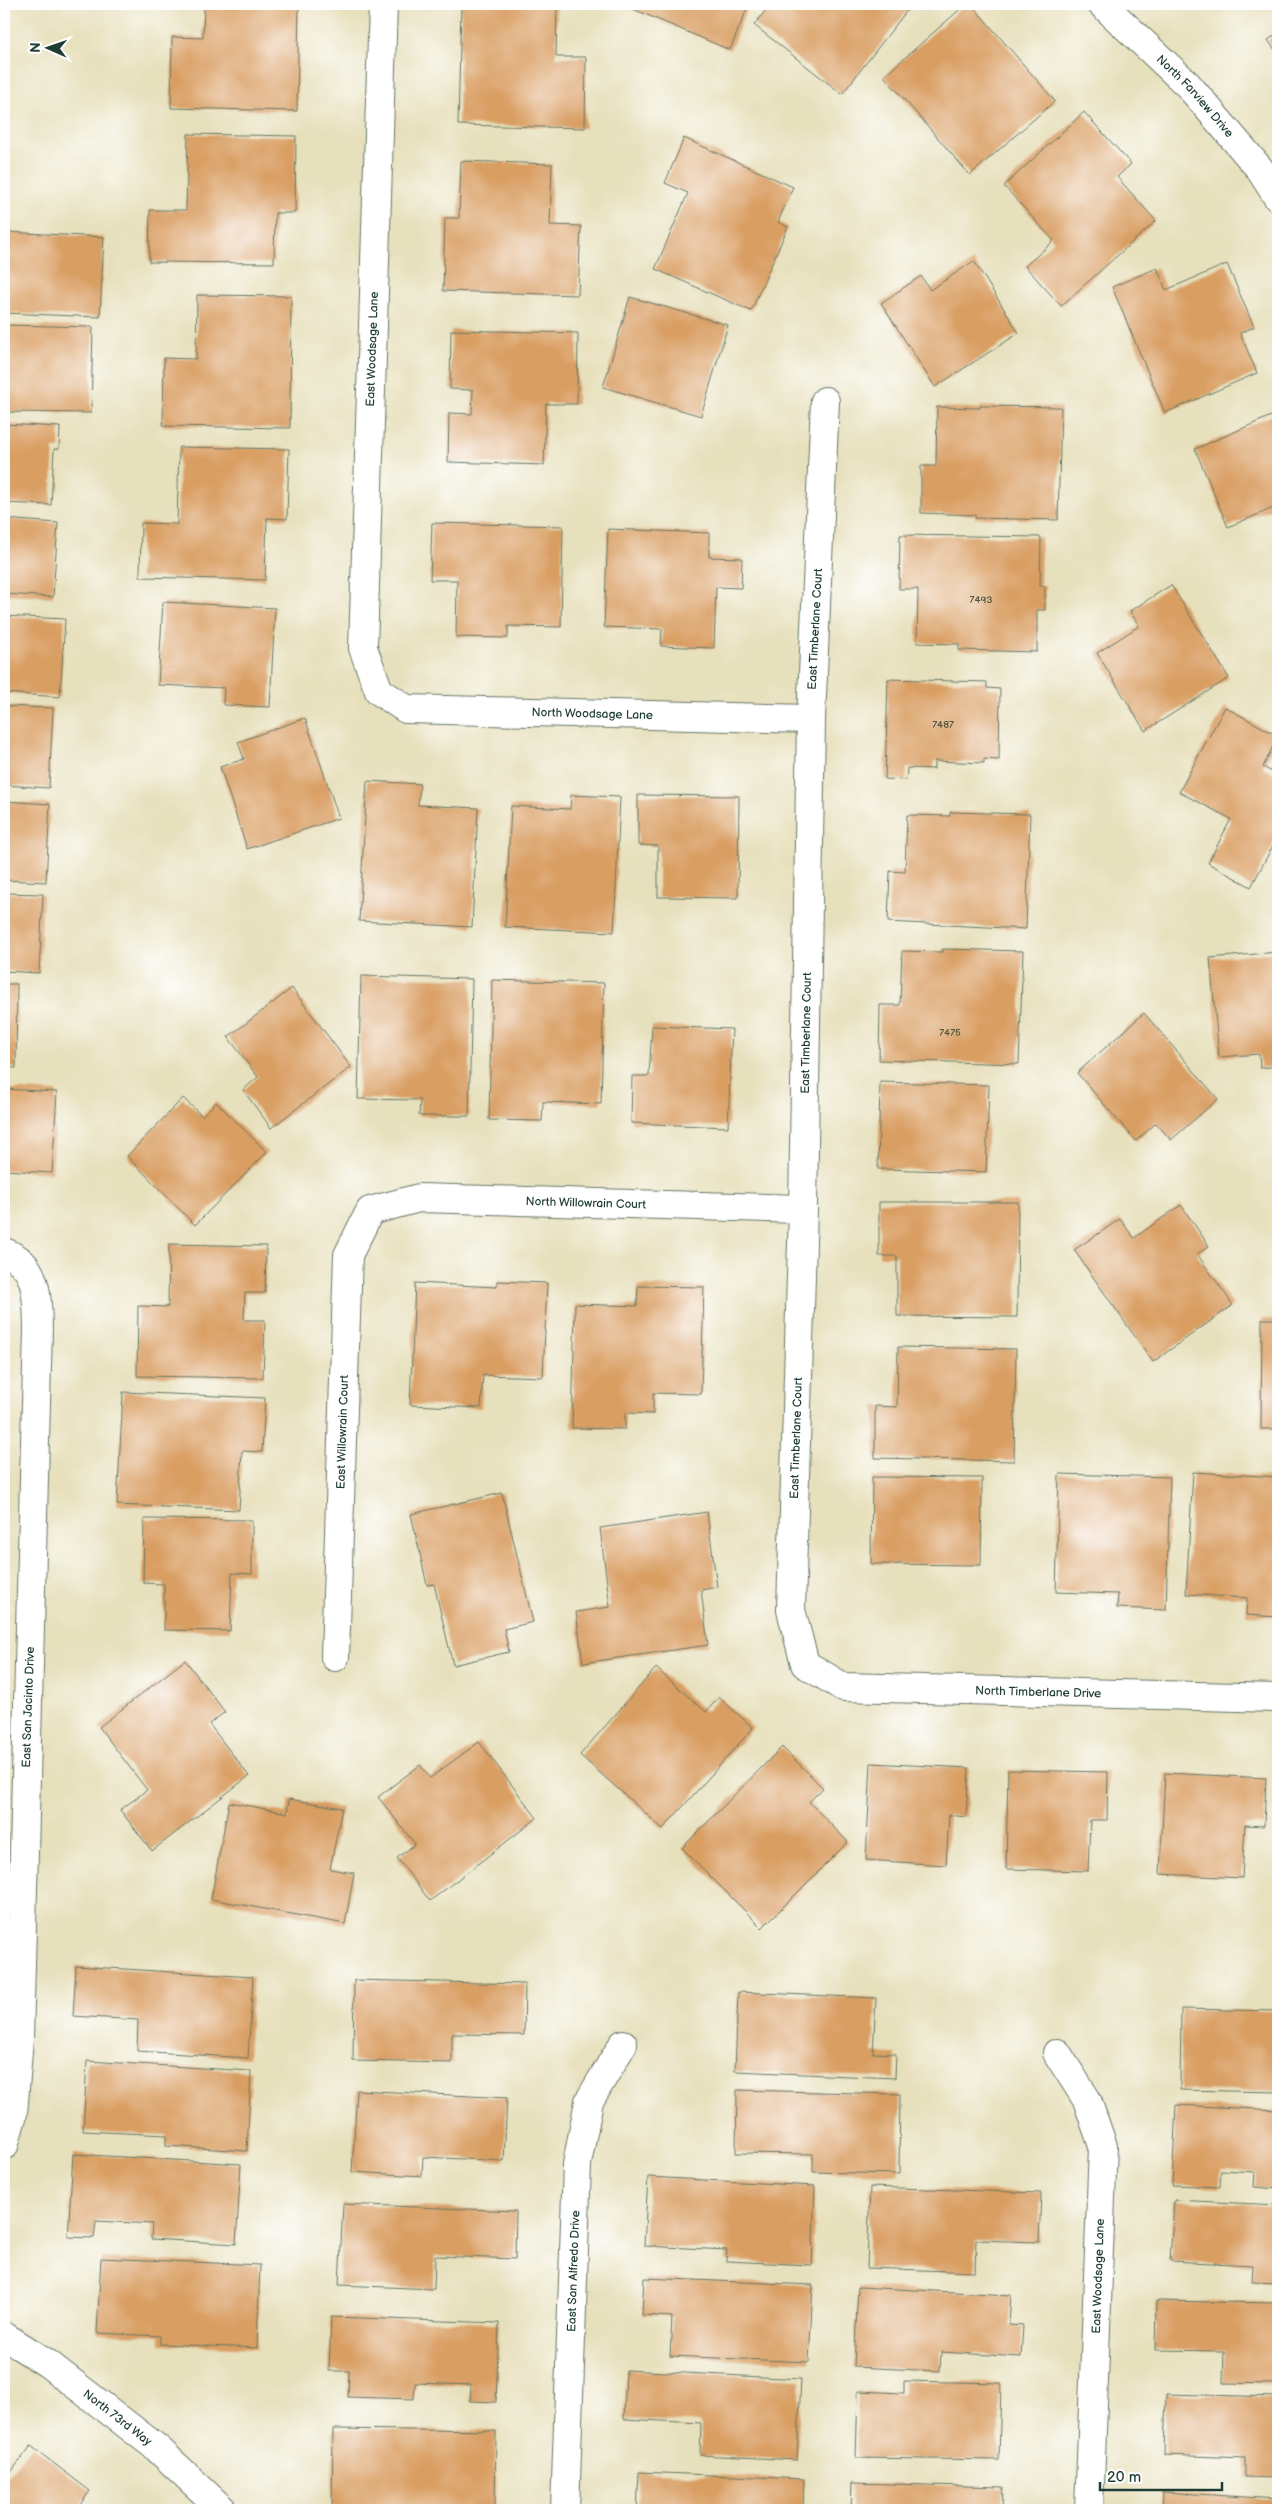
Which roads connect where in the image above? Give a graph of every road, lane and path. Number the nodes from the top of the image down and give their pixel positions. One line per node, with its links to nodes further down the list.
1 (382, 4): 5 (street, East Woodsage Lane)
2 (1102, 4): 3 (street, North Farview Drive)
3 (1278, 198)
4 (825, 401): 6 (street, East Timberlane Court)
5 (379, 691): 6 (street, North Woodsage Lane)
6 (811, 719): 7 (street, East Timberlane Court)
7 (803, 1209): 8 (street, North Willowrain Court); 11 (street, East Timberlane Court)
8 (370, 1211): 10 (street, East Willowrain Court)
9 (4, 1252): 15 (street, East San Jacinto Drive)
10 (335, 1657)
11 (805, 1664): 12 (street, North Timberlane Drive)
12 (1278, 1698)
13 (622, 2044): 18 (street, East San Alfredo Drive)
14 (1057, 2053): 19 (street, East Woodsage Lane)
15 (4, 2146)
16 (4, 2336): 17 (street, North 73rd Way)
17 (223, 2510)
18 (564, 2510)
19 (1089, 2510)

